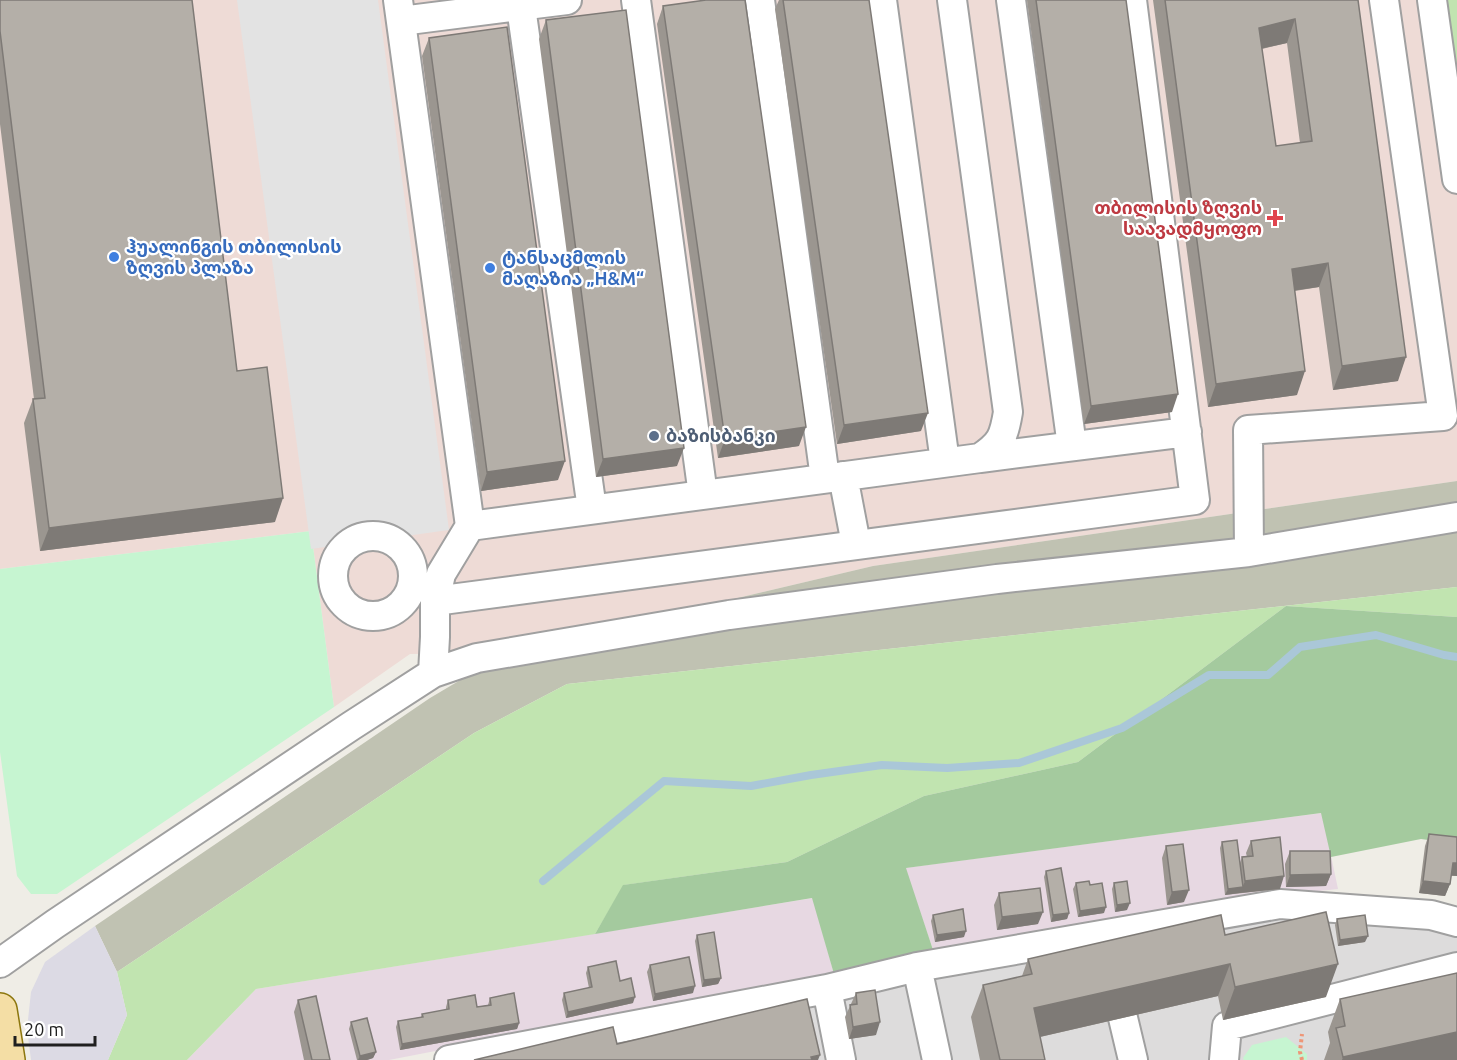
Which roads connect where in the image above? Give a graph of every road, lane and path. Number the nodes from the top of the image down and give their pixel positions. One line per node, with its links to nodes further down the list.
1 (567, 0): 10 (street)
2 (636, 0): 18 (street)
3 (760, 0): 17 (street)
4 (882, 0): 16 (street)
5 (952, 0): 15 (street)
6 (1011, 0): 14 (street)
7 (1132, 0): 13 (street)
8 (1384, 0): 23 (street)
9 (1432, 0): 12 (street)
10 (521, 3): 11 (street); 19 (street)
11 (400, 10): 21 (street)
12 (1457, 179)
13 (1187, 432): 14 (street); 22 (street)
14 (1072, 446): 15 (street)
15 (980, 458): 16 (street)
16 (945, 462): 17 (street)
17 (834, 477): 18 (street); 22 (street)
18 (703, 495): 19 (street)
19 (592, 509): 21 (street)
20 (1457, 517): 23 (street)
21 (470, 525): 25 (street)
22 (856, 544): 25 (street)
23 (1250, 552): 26 (street)
24 (413, 571): 25 (street)
25 (438, 587): 26 (street)
26 (433, 673): 28 (street)
27 (1457, 922): 29 (street)
28 (0, 963)
29 (917, 967): 31 (street); 37 (street)
30 (1457, 968): 39 (street)
31 (827, 989): 35 (street); 36 (street)
32 (0, 1010): 34 (main road)
33 (1123, 1018): 38 (street)
34 (8, 1060)
35 (449, 1060)
36 (841, 1060)
37 (937, 1060)
38 (1133, 1060)
39 (1224, 1060)

